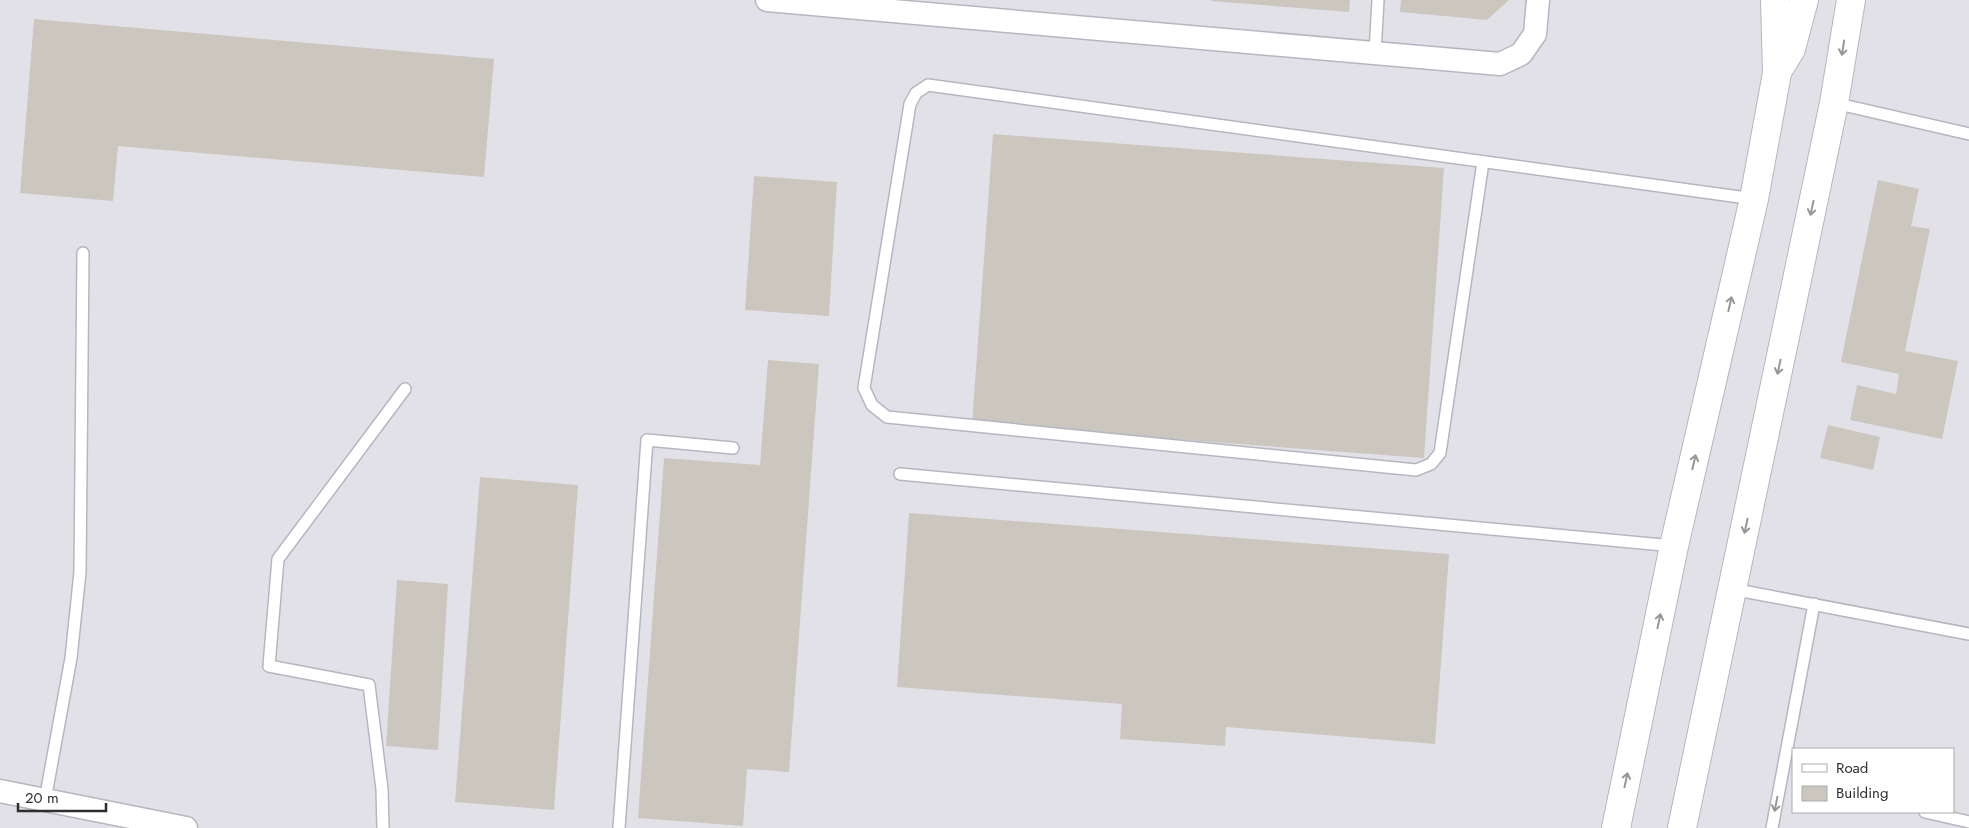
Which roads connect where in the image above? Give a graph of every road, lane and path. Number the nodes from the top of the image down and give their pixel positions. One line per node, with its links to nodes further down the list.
1 (766, 0): 7 (street)
2 (1378, 0): 8 (lane)
3 (1538, 0): 8 (street)
4 (1775, 0): 9 (street)
5 (1804, 0): 9 (street)
6 (1851, 0): 10 (street, one-way to 10)
7 (803, 2): 8 (street)
8 (1375, 53)
9 (1777, 73): 13 (street)
10 (1834, 103): 11 (lane); 19 (street, one-way to 19)
11 (1969, 134)
12 (1483, 162): 12 (lane); 13 (lane)
13 (1754, 199): 18 (street, one-way to 13)
14 (83, 253): 25 (lane)
15 (405, 388): 29 (lane)
16 (733, 448): 30 (lane)
17 (900, 474): 18 (lane)
18 (1674, 546): 31 (street, one-way to 18)
19 (1732, 589): 20 (lane); 32 (street)
20 (1814, 604): 21 (lane); 22 (lane)
21 (1969, 634)
22 (1781, 780): 23 (lane); 33 (lane, one-way to 33)
23 (1792, 782)
24 (0, 791): 25 (street)
25 (45, 800): 28 (street)
26 (1929, 813): 27 (lane)
27 (1969, 822)
28 (186, 828)
29 (383, 828)
30 (619, 828)
31 (1616, 828)
32 (1682, 828)
33 (1772, 828)

